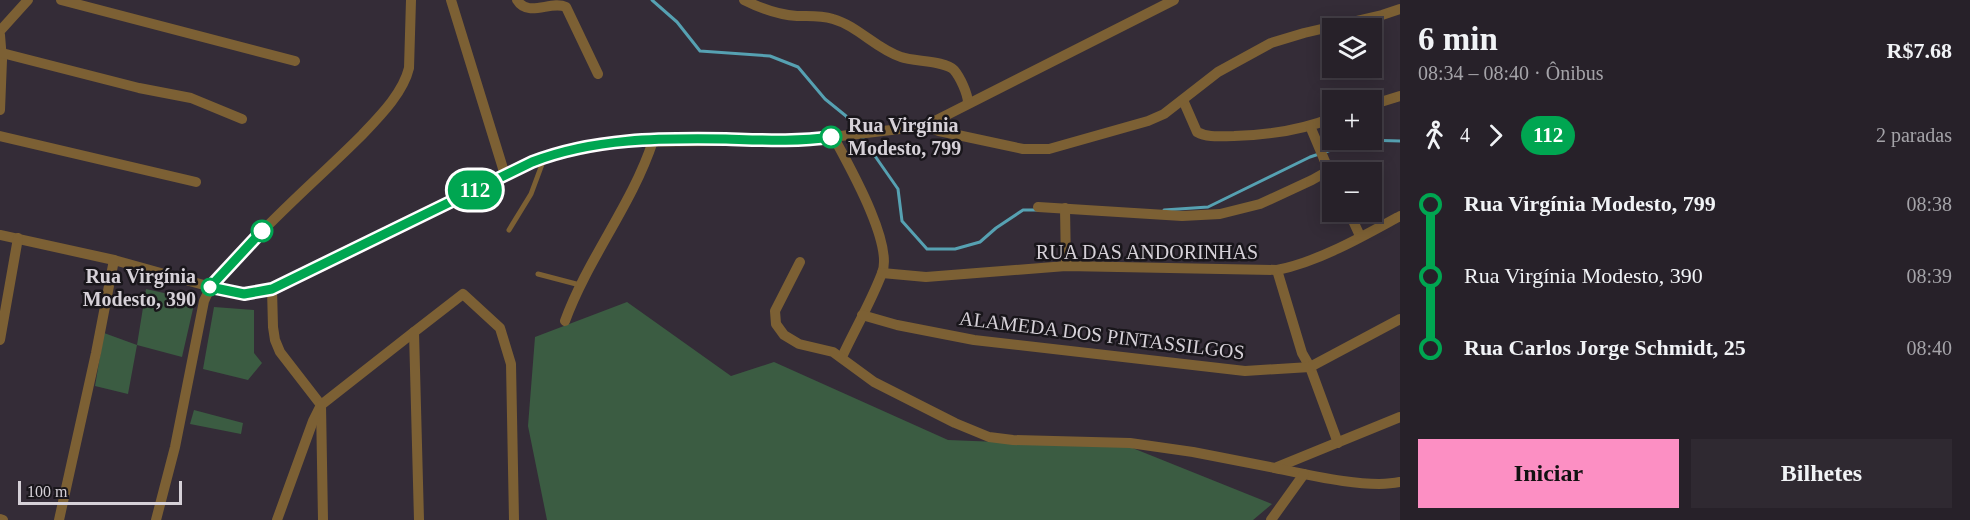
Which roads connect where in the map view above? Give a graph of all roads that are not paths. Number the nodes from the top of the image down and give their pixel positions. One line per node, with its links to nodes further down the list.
1 (28, 0): 9 (street)
2 (61, 0): 11 (street)
3 (411, 0): 45 (street)
4 (451, 0): 27 (street)
5 (517, 0): 12 (street)
6 (744, 0): 16 (street)
7 (1174, 0): 16 (street)
8 (1400, 9): 14 (street)
9 (0, 33): 10 (street)
10 (2, 53): 17 (street); 18 (street)
11 (295, 61)
12 (598, 74)
13 (1400, 96): 15 (street)
14 (1183, 100): 20 (street); 21 (street)
15 (1382, 102)
16 (968, 103): 20 (street)
17 (0, 110)
18 (242, 119)
19 (1322, 122): 21 (street)
20 (925, 126): 23 (street)
21 (1310, 126): 26 (street)
22 (0, 136): 29 (street)
23 (833, 136): 24 (street); 42 (street)
24 (653, 141): 25 (street); 44 (street)
25 (545, 157): 27 (street); 34 (lane)
26 (1325, 162)
27 (505, 175): 46 (street)
28 (1322, 177): 31 (street)
29 (196, 182)
30 (1038, 207): 31 (street)
31 (1065, 208): 40 (street)
32 (1400, 216): 36 (street, RUA DAS ANDORINHAS)
33 (1353, 222): 36 (street)
34 (509, 230)
35 (0, 235): 37 (street)
36 (1360, 237): 41 (street, RUA DAS ANDORINHAS)
37 (18, 238): 38 (street); 51 (street)
38 (114, 260): 45 (street); 60 (street)
39 (800, 262): 52 (street)
40 (1066, 266): 41 (street, RUA DAS ANDORINHAS); 42 (street, RUA DAS ANDORINHAS)
41 (1277, 270): 53 (street)
42 (882, 273): 47 (street)
43 (538, 274): 44 (lane)
44 (582, 286): 49 (street)
45 (210, 287): 46 (street); 61 (street)
46 (272, 289): 54 (street)
47 (862, 315): 52 (street); 53 (street, ALAMEDA DOS PINTASSILGOS)
48 (1400, 319): 53 (street, ALAMEDA DOS PINTASSILGOS)
49 (565, 321)
50 (414, 332): 54 (street); 64 (street); 65 (street)
51 (0, 336)
52 (842, 357): 57 (street)
53 (1310, 367): 56 (street)
54 (321, 405): 62 (street); 63 (street)
55 (1400, 417): 56 (street)
56 (1338, 443): 57 (street)
57 (1275, 468): 58 (street)
58 (1304, 474): 59 (street); 66 (street)
59 (1400, 482)
60 (59, 520)
61 (156, 520)
62 (277, 520)
63 (323, 520)
64 (419, 520)
65 (514, 520)
66 (1271, 520)

